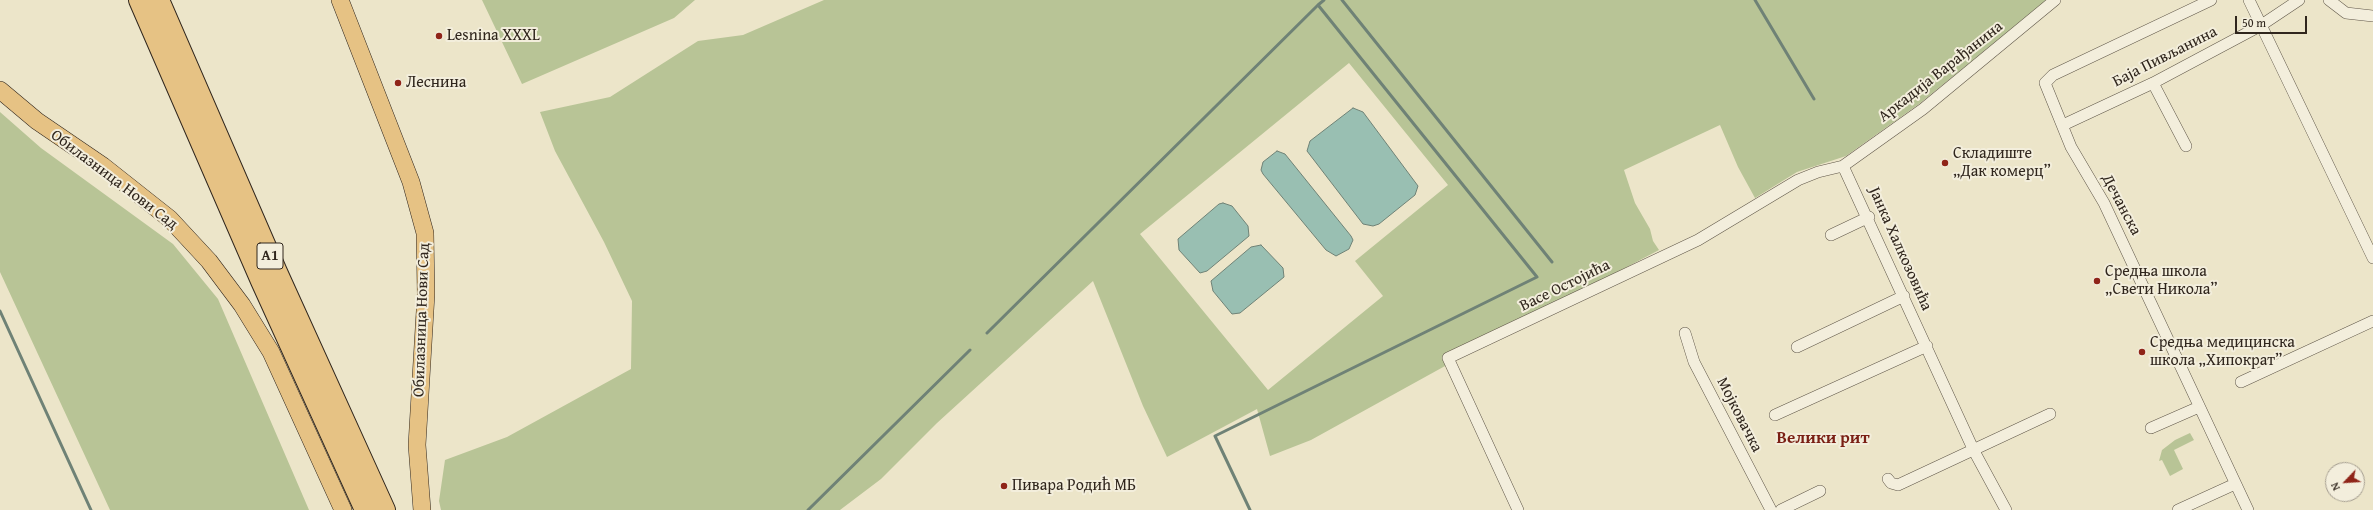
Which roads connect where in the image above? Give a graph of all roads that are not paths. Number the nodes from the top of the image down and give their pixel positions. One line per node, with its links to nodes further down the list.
1 (139, 0): 34 (highway, A1)
2 (159, 0): 35 (highway, A1)
3 (340, 0): 36 (main road, Обилазница Нови Сад)
4 (2055, 0): 15 (street, Аркадија Варађанина)
5 (2211, 0): 13 (street, Дечанска)
6 (2249, 0): 10 (street)
7 (2299, 0): 10 (street, Баја Пивљанина)
8 (2329, 0): 9 (street)
9 (2373, 16)
10 (2260, 26): 11 (street, Баја Пивљанина); 18 (street)
11 (2153, 83): 13 (street, Баја Пивљанина); 14 (street)
12 (0, 90): 33 (main road, Обилазница Нови Сад)
13 (2063, 125): 25 (street, Дечанска)
14 (2186, 146)
15 (1843, 166): 16 (street, Јанка Халкозовића); 37 (street, Васе Остојића)
16 (1868, 217): 17 (street); 19 (street, Јанка Халкозовића)
17 (1831, 235)
18 (2373, 258)
19 (1904, 296): 22 (street, Јанка Халкозовића); 23 (street)
20 (2373, 321): 24 (street)
21 (1685, 332): 38 (street, Мојковачка)
22 (1926, 346): 27 (street); 29 (street, Јанка Халкозовића)
23 (1797, 347)
24 (2241, 382)
25 (2199, 406): 28 (street); 31 (street, Дечанска)
26 (2050, 414): 29 (street)
27 (1775, 415)
28 (2151, 428)
29 (1974, 451): 30 (street); 40 (street, Јанка Халкозовића)
30 (1888, 479)
31 (2235, 484): 41 (street); 42 (street, Дечанска)
32 (1820, 491): 39 (street)
33 (343, 510)
34 (365, 510)
35 (385, 510)
36 (422, 510)
37 (1518, 510)
38 (1771, 510)
39 (1781, 510)
40 (2006, 510)
41 (2178, 510)
42 (2248, 510)

